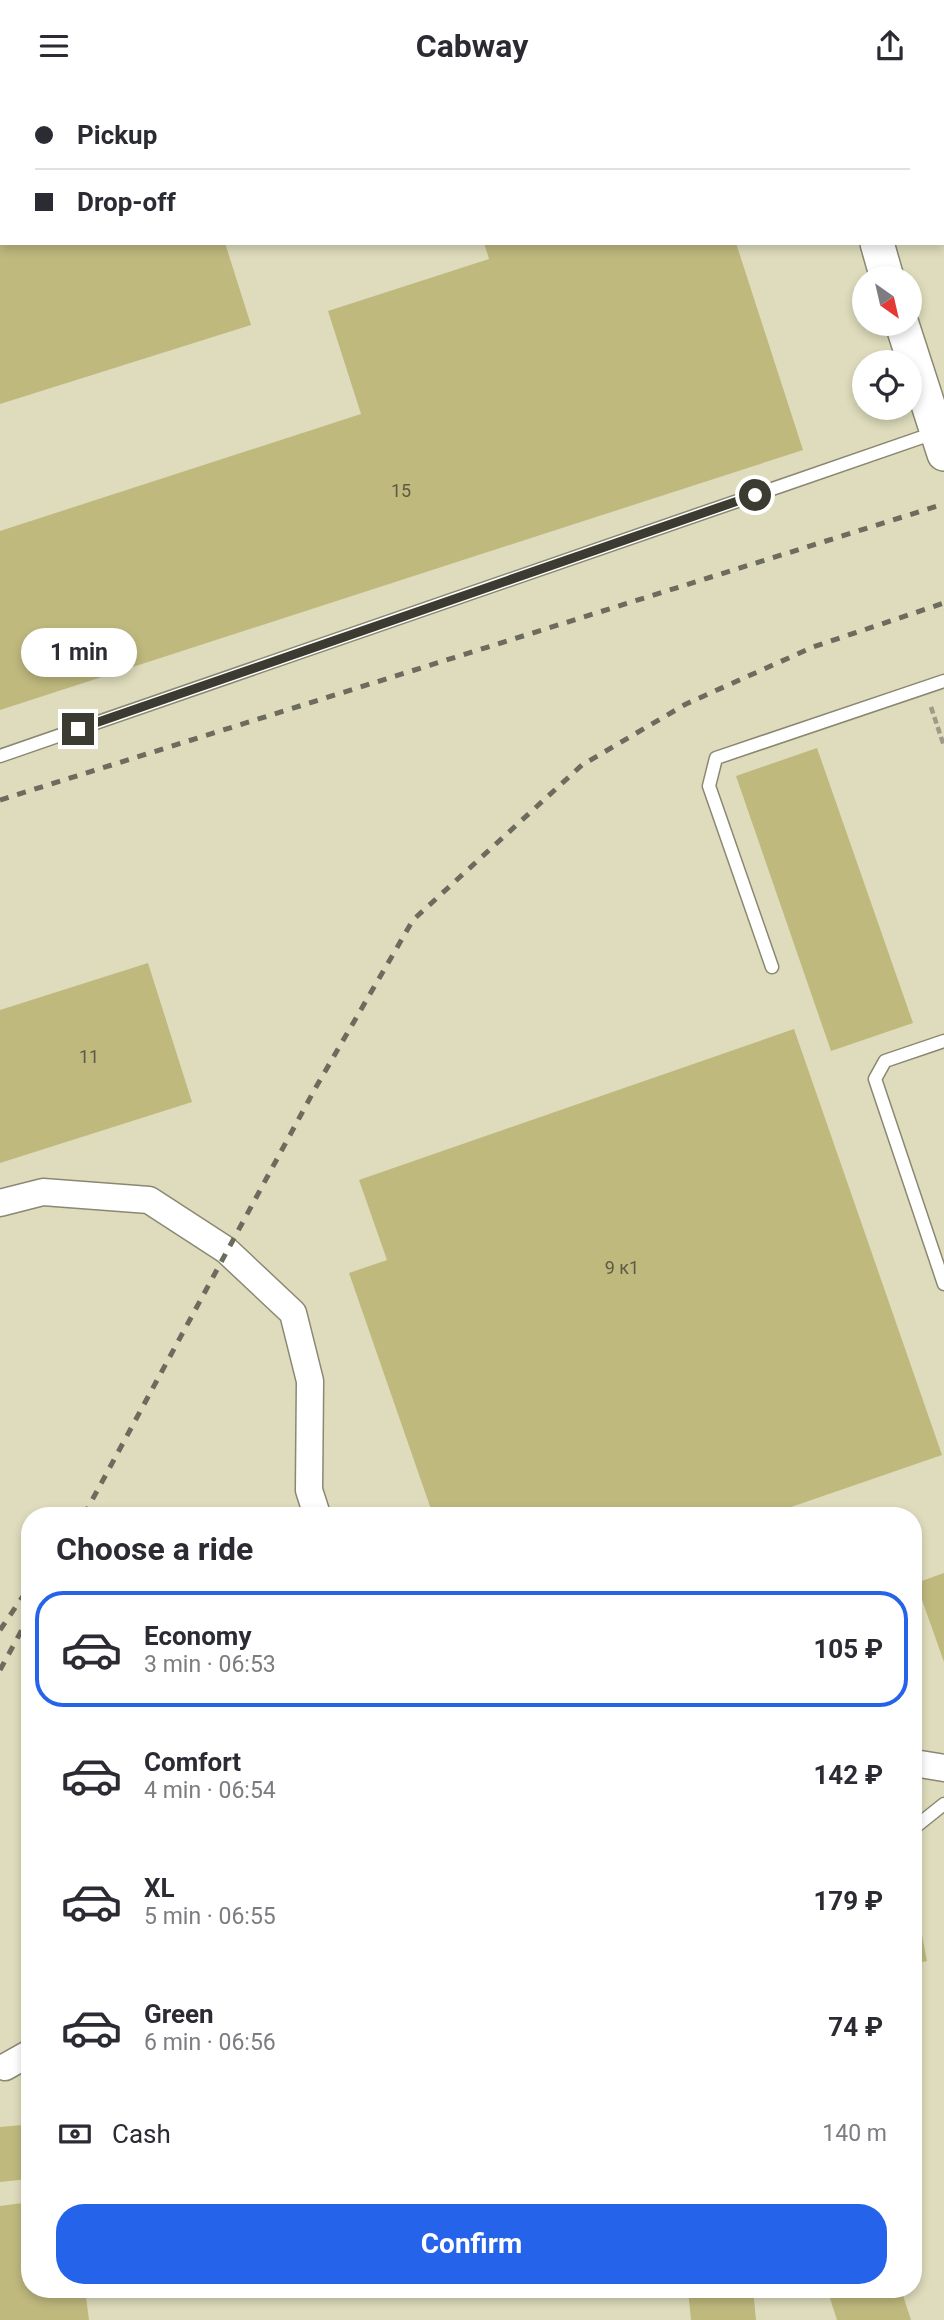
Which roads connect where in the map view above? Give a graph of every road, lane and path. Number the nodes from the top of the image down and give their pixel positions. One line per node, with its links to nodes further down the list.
1 (878, 245): 2 (street)
2 (884, 266)
3 (906, 336): 4 (street)
4 (940, 443): 8 (lane)
5 (944, 681): 9 (lane)
6 (928, 699): 7 (path)
7 (944, 746)
8 (0, 756)
9 (772, 967)
10 (944, 1041): 12 (lane)
11 (0, 1203): 13 (street)
12 (944, 1285)
13 (314, 1507)
14 (922, 1764): 15 (street)
15 (944, 1768)
16 (944, 1804): 17 (lane)
17 (922, 1822)
18 (21, 2058): 19 (street)
19 (5, 2067)

